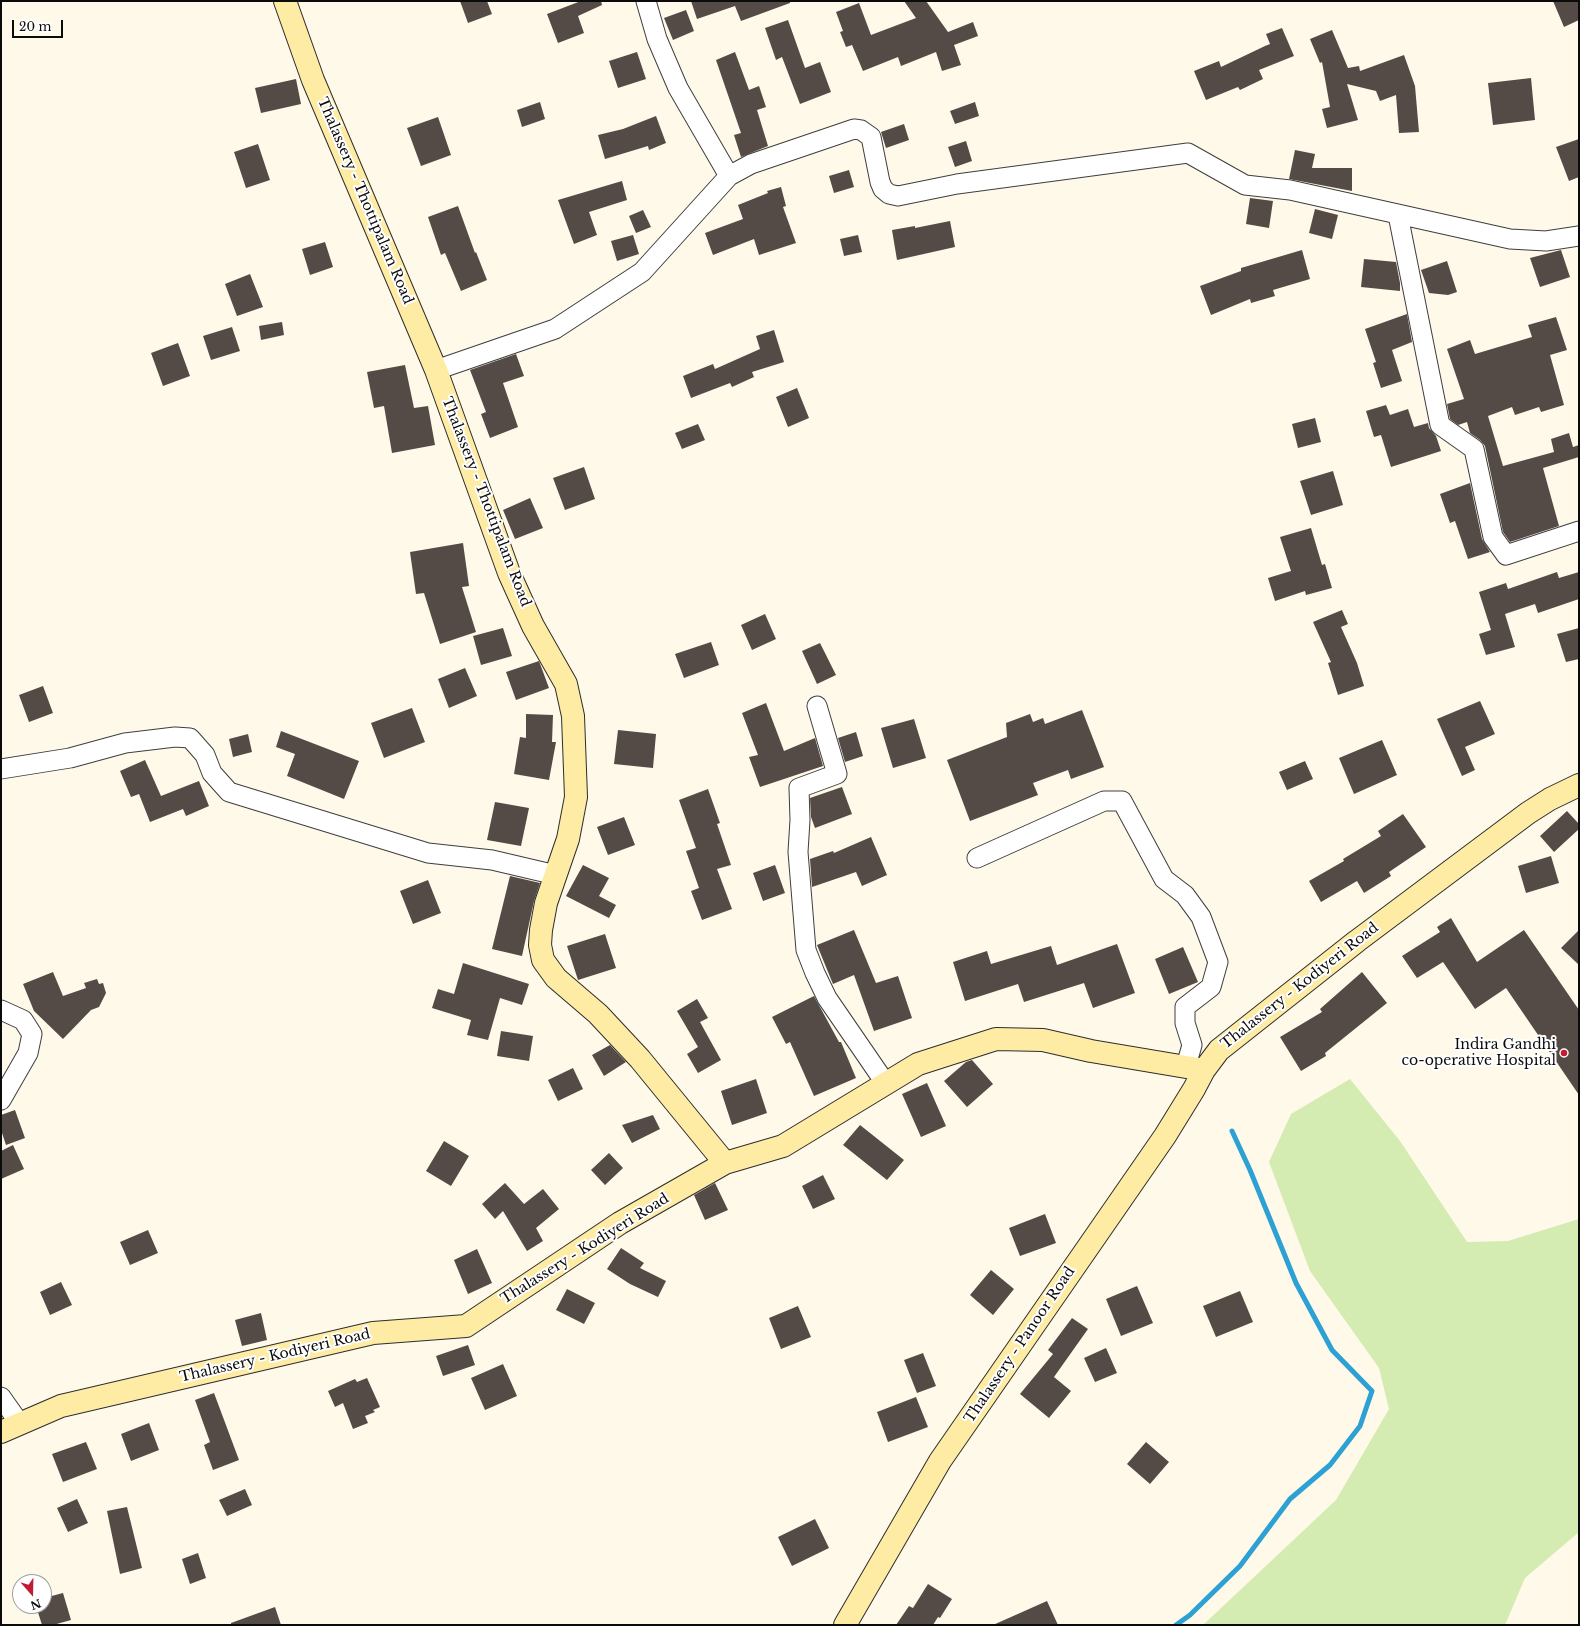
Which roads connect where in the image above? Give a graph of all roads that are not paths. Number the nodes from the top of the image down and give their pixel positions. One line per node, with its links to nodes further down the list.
1 (285, 1): 6 (main road, Thalassery - Thottipalam Road)
2 (646, 1): 3 (street)
3 (729, 176): 4 (street); 6 (street)
4 (1398, 215): 5 (street); 7 (street)
5 (1579, 236)
6 (436, 370): 12 (main road, Thalassery - Thottipalam Road)
7 (1579, 531)
8 (816, 706): 15 (street)
9 (1, 770): 12 (street)
10 (1579, 785): 14 (main road, Thalassery - Kodiyeri Road)
11 (977, 858): 14 (street)
12 (556, 875): 17 (main road, Thalassery - Thottipalam Road)
13 (1, 1010): 16 (street)
14 (1195, 1068): 15 (main road, Thalassery - Kodiyeri Road); 20 (main road, Thalassery - Panoor Road)
15 (886, 1084): 17 (main road, Thalassery - Kodiyeri Road)
16 (1, 1100)
17 (725, 1163): 19 (main road, Thalassery - Kodiyeri Road)
18 (1, 1397): 19 (street)
19 (10, 1428)
20 (845, 1625)

